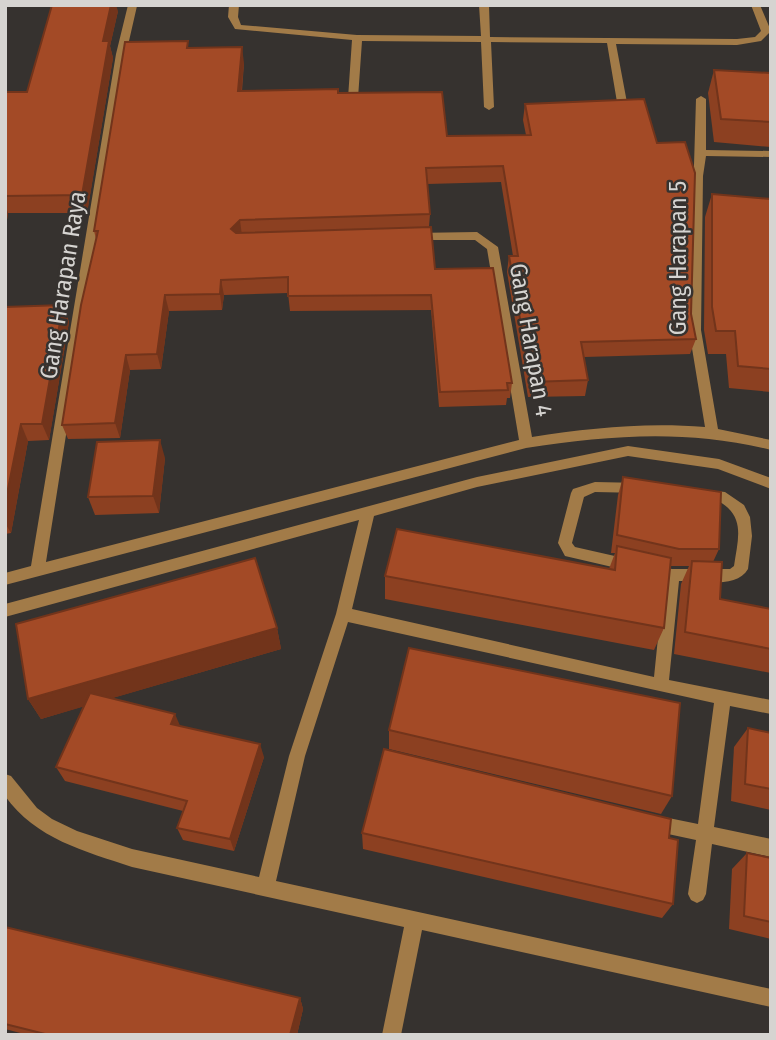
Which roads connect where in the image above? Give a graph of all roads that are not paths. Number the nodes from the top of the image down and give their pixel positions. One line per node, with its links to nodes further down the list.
1 (234, 5): 5 (street)
2 (484, 5): 6 (street)
3 (755, 5): 7 (street)
4 (132, 6): 20 (street, Gang Harapan Raya)
5 (357, 38): 6 (street); 8 (street)
6 (485, 40): 7 (street); 10 (street)
7 (611, 41): 11 (street)
8 (353, 98)
9 (701, 100): 12 (street)
10 (489, 107)
11 (623, 108)
12 (701, 153): 13 (street, Gang Harapan 5); 15 (street, Gang Harapan 5)
13 (771, 154)
14 (396, 237): 16 (street, Gang Harapan 4)
15 (712, 432): 16 (street); 17 (street)
16 (526, 443): 20 (street)
17 (771, 445)
18 (771, 484): 19 (street)
19 (368, 512): 23 (street); 24 (street)
20 (37, 571): 22 (street)
21 (672, 575): 21 (street); 25 (street)
22 (5, 579)
23 (5, 611)
24 (343, 614): 25 (street); 32 (street)
25 (661, 686): 26 (street)
26 (723, 697): 27 (street); 30 (street)
27 (771, 707)
28 (5, 782): 32 (street)
29 (637, 819): 30 (street)
30 (703, 835): 31 (street); 33 (street)
31 (771, 848)
32 (266, 886): 34 (street)
33 (697, 894)
34 (415, 919): 35 (street); 36 (street)
35 (771, 998)
36 (391, 1035)

